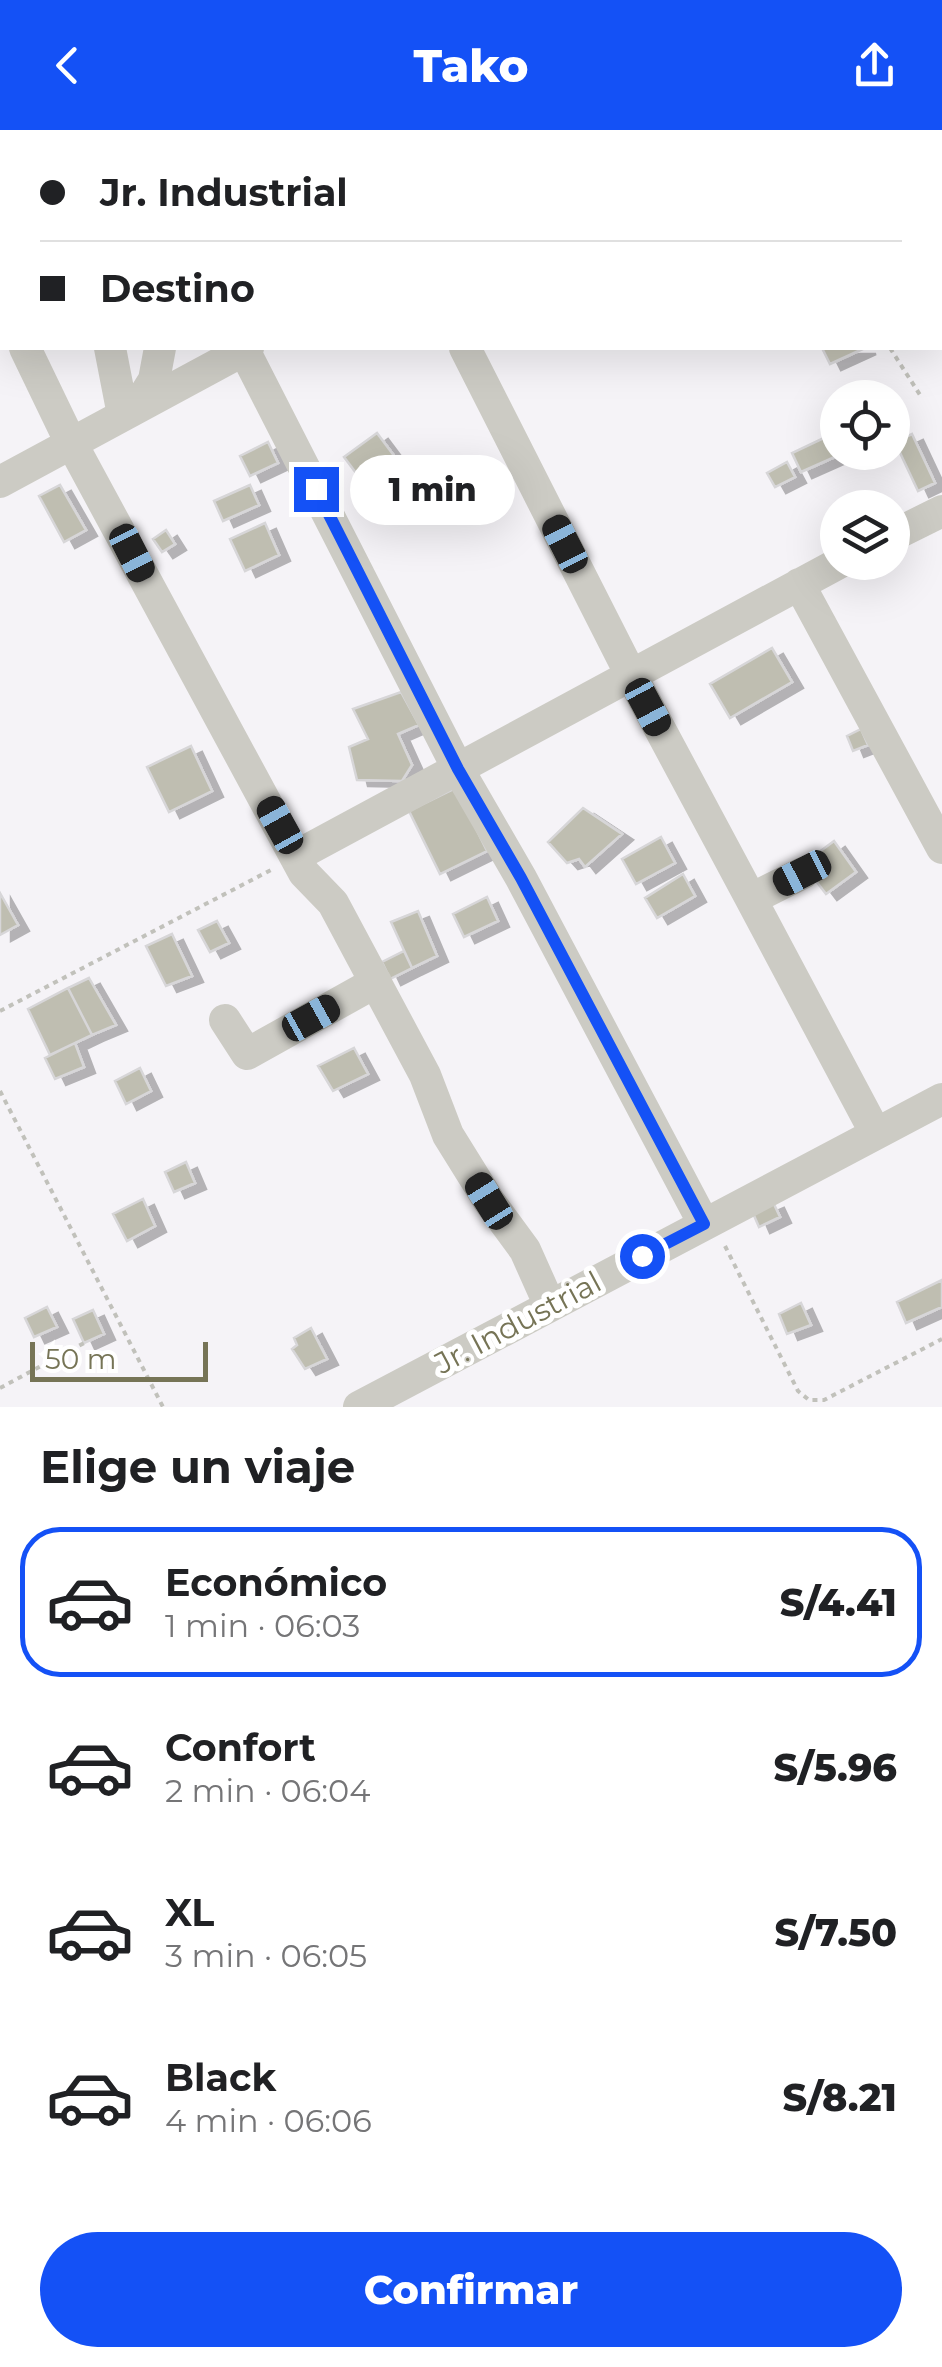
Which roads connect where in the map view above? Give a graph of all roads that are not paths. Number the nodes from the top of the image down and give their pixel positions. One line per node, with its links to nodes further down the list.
1 (26, 350): 8 (street)
2 (111, 350): 7 (street)
3 (160, 350): 7 (street)
4 (241, 350): 7 (street)
5 (246, 350): 15 (street)
6 (466, 350): 14 (street)
7 (130, 411): 8 (street)
8 (74, 442): 9 (street); 17 (street)
9 (0, 482)
10 (942, 511): 11 (street)
11 (910, 527)
12 (820, 573): 13 (street)
13 (799, 584): 14 (street); 16 (street)
14 (631, 675): 15 (street); 19 (street)
15 (458, 769): 17 (street); 24 (street)
16 (942, 848)
17 (296, 856): 20 (street)
18 (802, 873): 19 (street)
19 (751, 899): 23 (street)
20 (376, 982): 21 (street); 25 (street)
21 (225, 1020)
22 (942, 1098): 23 (street, Jr. Industrial)
23 (875, 1132): 24 (street, Jr. Industrial)
24 (708, 1222): 25 (street, Jr. Industrial)
25 (550, 1306): 26 (street, Jr. Industrial)
26 (359, 1407)

